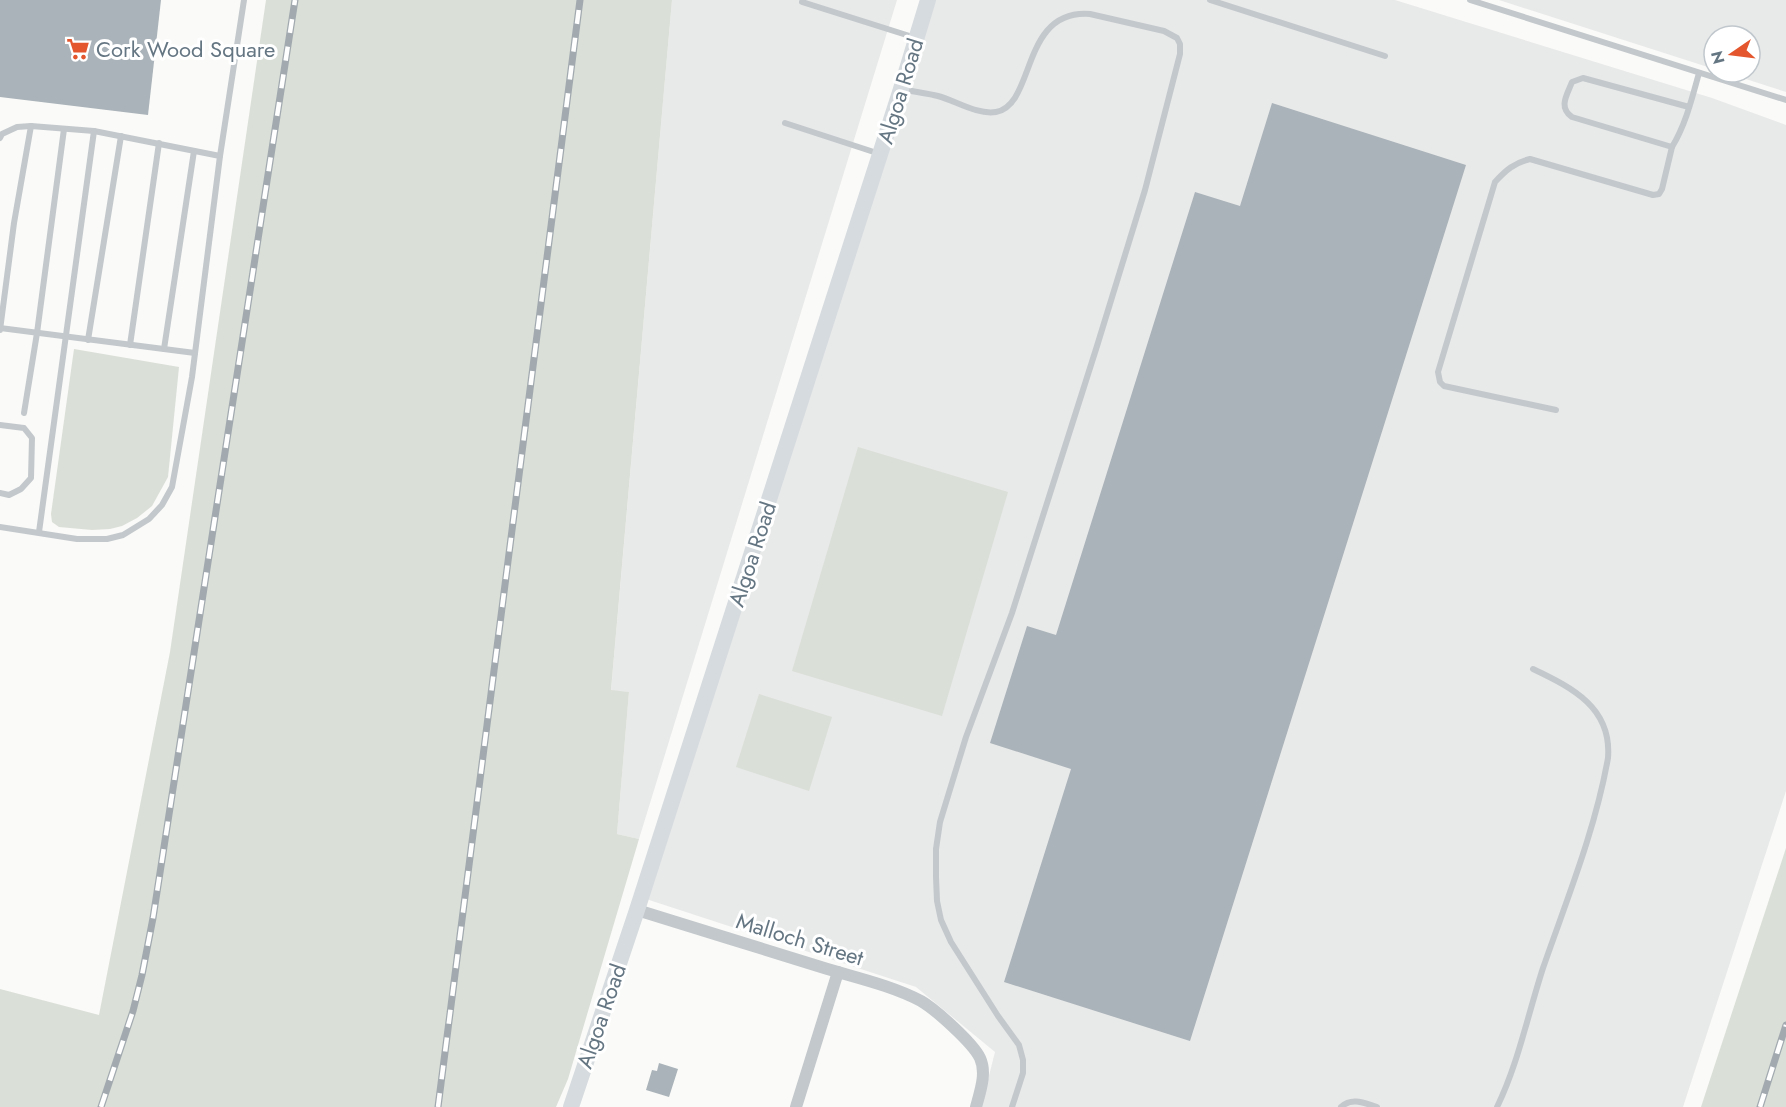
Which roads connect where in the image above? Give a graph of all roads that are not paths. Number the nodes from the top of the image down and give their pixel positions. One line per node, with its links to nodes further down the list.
1 (244, 0): 22 (lane)
2 (928, 0): 6 (street, Algoa Road)
3 (1210, 0): 7 (lane)
4 (1470, 0): 8 (lane)
5 (802, 2): 6 (lane)
6 (917, 38): 9 (street, Algoa Road)
7 (1385, 56)
8 (1700, 73): 10 (lane); 11 (lane)
9 (901, 89): 21 (street, Algoa Road); 42 (lane)
10 (1786, 100)
11 (1689, 107): 19 (lane); 19 (lane)
12 (785, 123): 21 (lane)
13 (31, 126): 14 (lane); 17 (lane); 23 (lane)
14 (64, 129): 15 (lane); 24 (lane)
15 (94, 131): 16 (lane); 25 (lane)
16 (121, 136): 18 (lane); 26 (lane)
17 (0, 138)
18 (159, 143): 20 (lane); 27 (lane)
19 (1672, 147): 30 (lane)
20 (194, 150): 22 (lane); 28 (lane)
21 (880, 154): 37 (street, Algoa Road)
22 (220, 156): 29 (lane)
23 (0, 329): 24 (lane)
24 (37, 333): 25 (lane); 31 (lane)
25 (66, 337): 26 (lane); 35 (lane)
26 (88, 340): 27 (lane)
27 (130, 345): 28 (lane)
28 (164, 349): 29 (lane)
29 (195, 353): 35 (lane)
30 (1556, 410)
31 (24, 413)
32 (0, 425): 33 (lane)
33 (0, 493)
34 (0, 527): 35 (lane)
35 (39, 532)
36 (1533, 669): 45 (lane)
37 (637, 910): 38 (street, Malloch Street); 39 (street, Algoa Road)
38 (838, 972): 40 (street); 41 (street, Malloch Street)
39 (571, 1107)
40 (796, 1107)
41 (976, 1107)
42 (1012, 1107)
43 (1341, 1107): 44 (lane)
44 (1377, 1107)
45 (1497, 1107)

